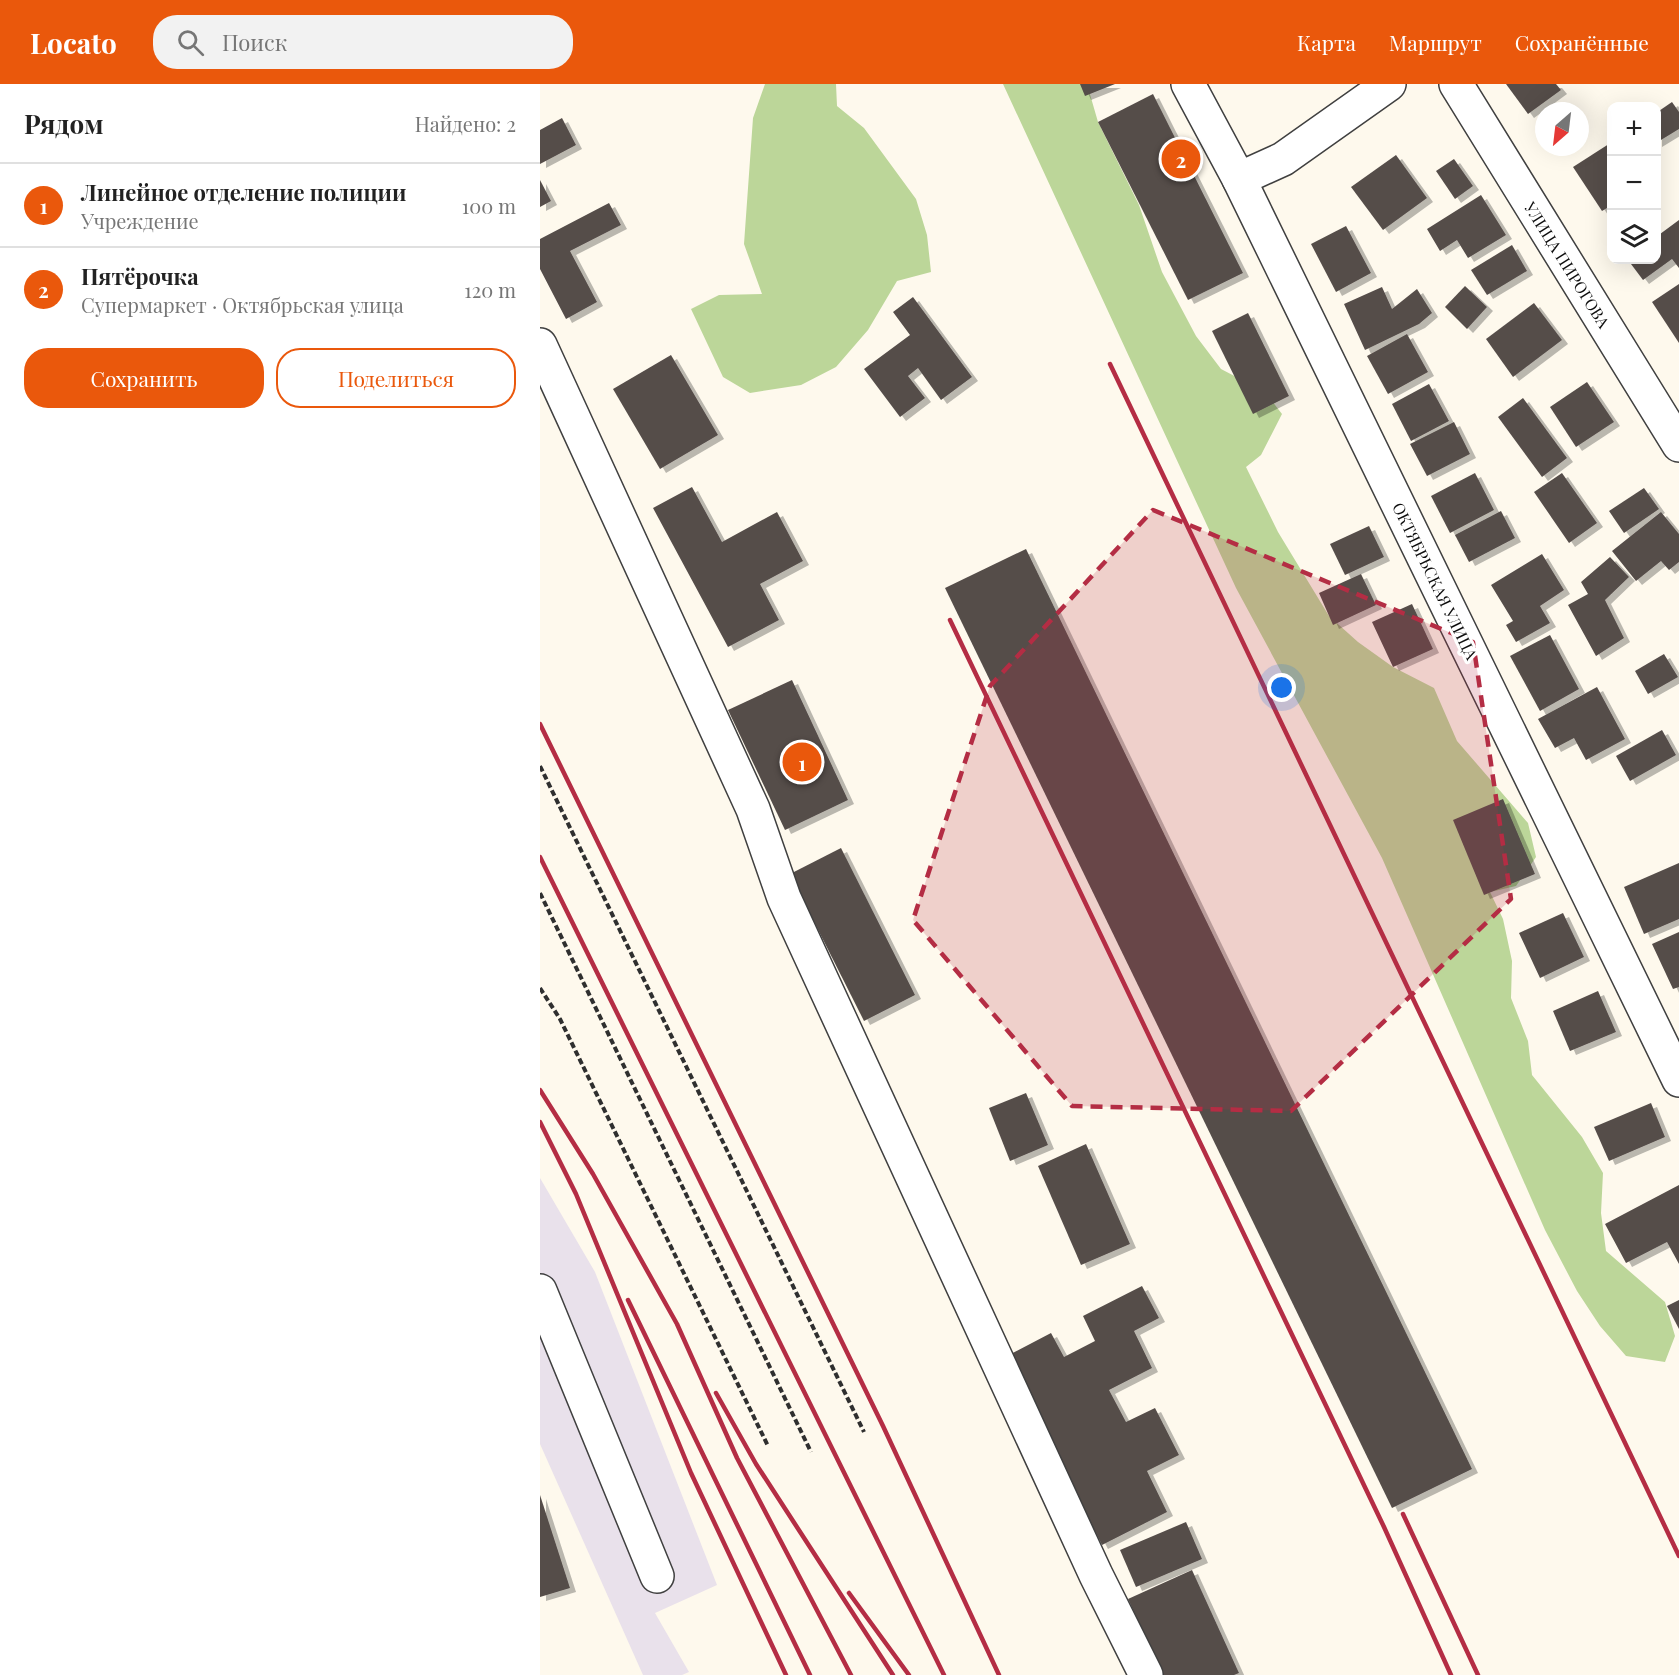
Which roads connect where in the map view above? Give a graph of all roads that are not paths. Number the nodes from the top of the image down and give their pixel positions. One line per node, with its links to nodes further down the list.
1 (1188, 84): 4 (street, ОКТЯБРЬСКАЯ УЛИЦА)
2 (1389, 84): 4 (street)
3 (1456, 84): 6 (street, УЛИЦА ПИРОГОВА)
4 (1239, 179): 7 (street, ОКТЯБРЬСКАЯ УЛИЦА)
5 (540, 345): 10 (street)
6 (1679, 445)
7 (1679, 1080)
8 (540, 1291): 9 (street)
9 (657, 1576)
10 (1146, 1675)

